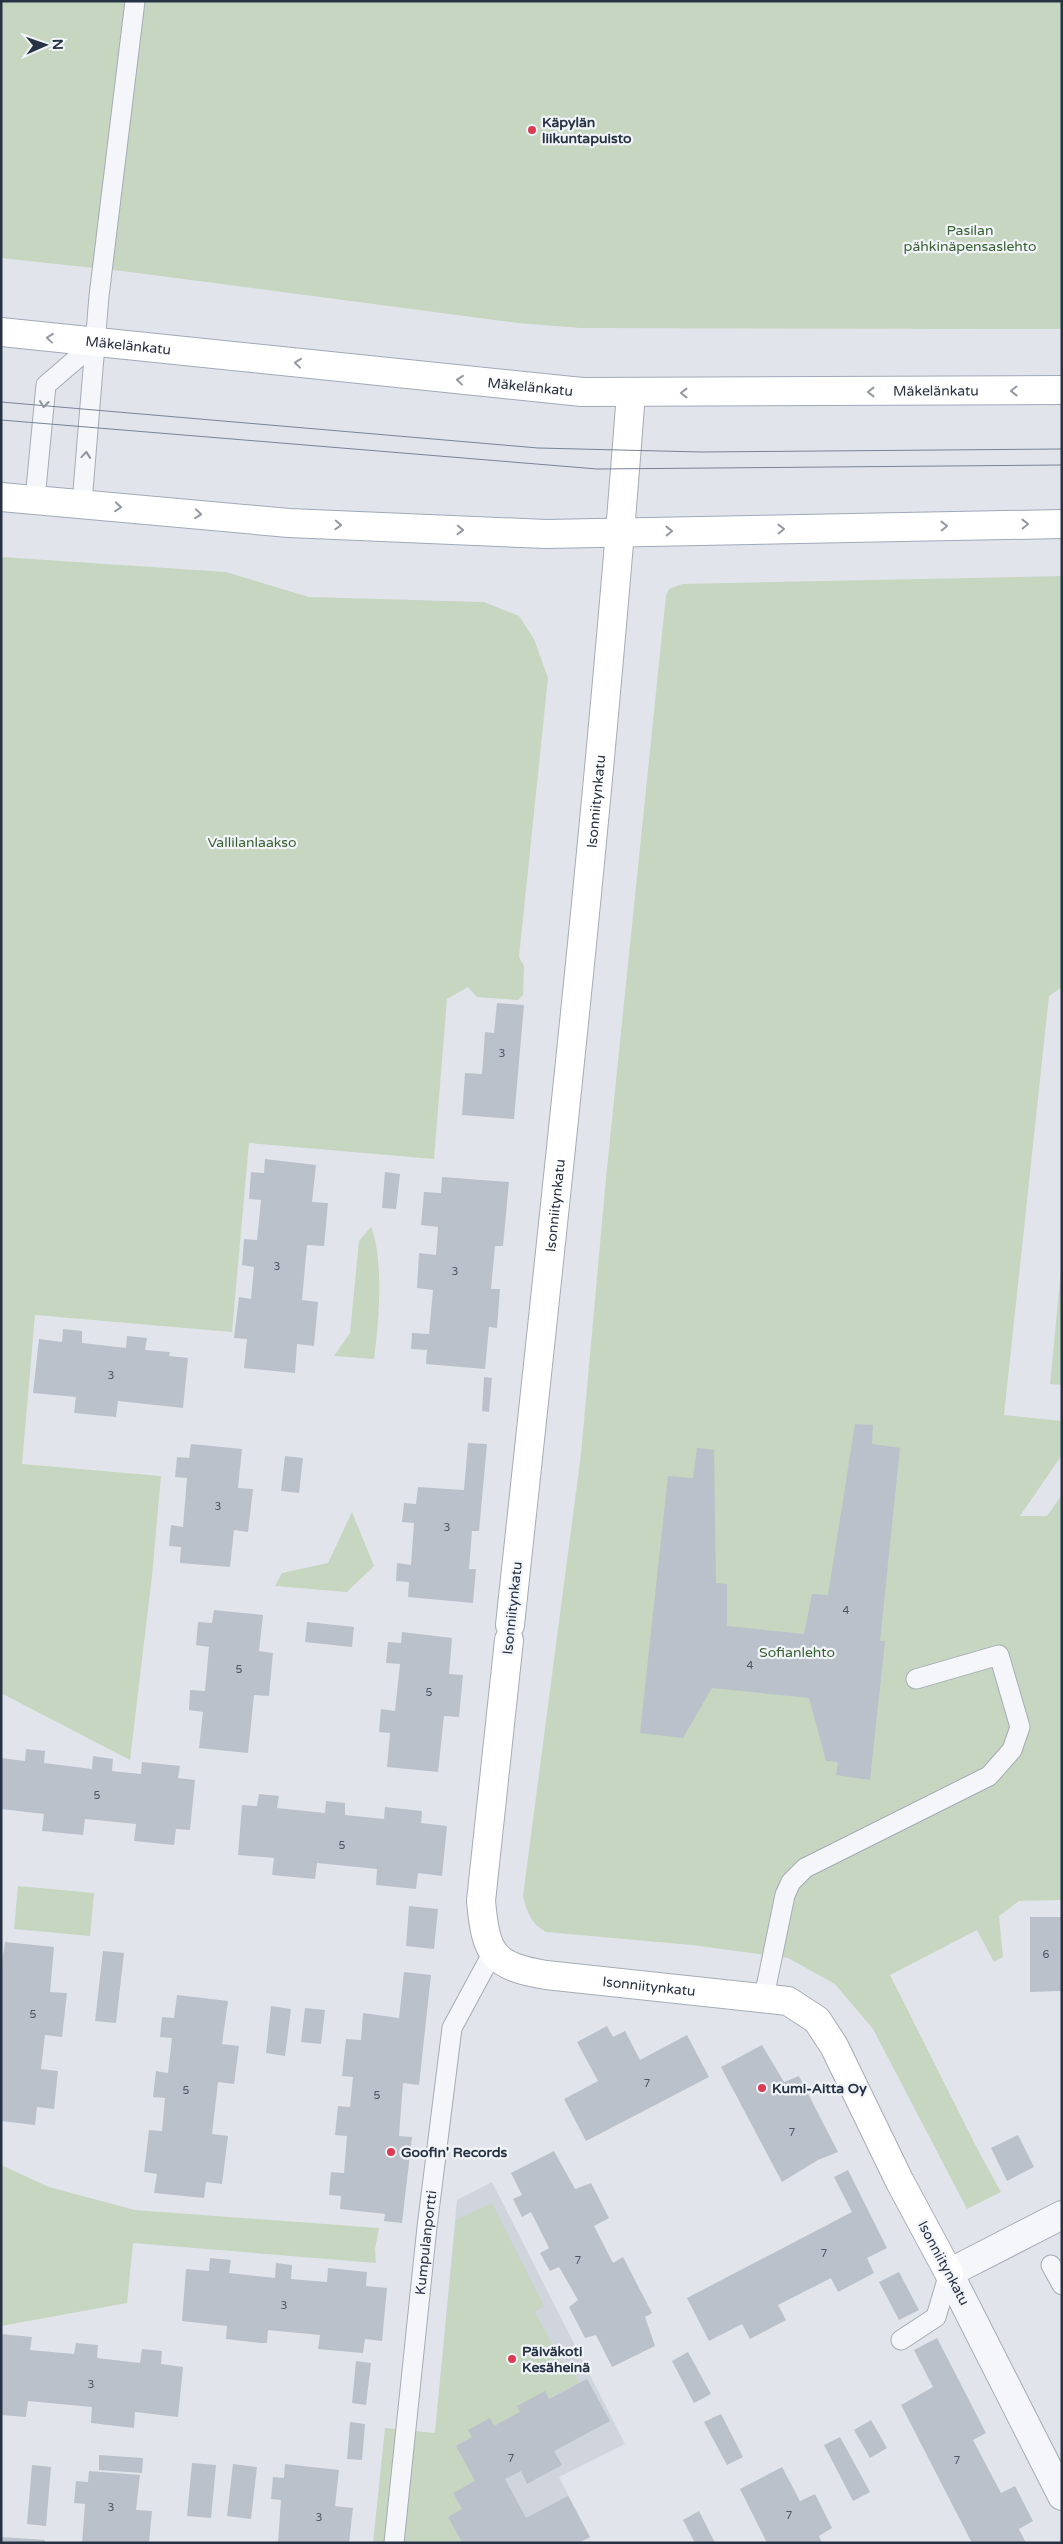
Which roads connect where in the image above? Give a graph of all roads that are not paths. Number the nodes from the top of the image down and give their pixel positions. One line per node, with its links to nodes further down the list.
1 (135, 1): 3 (lane)
2 (1, 332): 3 (street, Mäkelänkatu, one-way to 2)
3 (95, 343): 5 (street, Mäkelänkatu, one-way to 3); 7 (lane, one-way to 7); 8 (lane, one-way to 3)
4 (1062, 390): 5 (street, Mäkelänkatu, one-way to 5)
5 (630, 393): 10 (street, Isonniitynkatu)
6 (1, 497): 7 (street)
7 (36, 499): 8 (street)
8 (82, 504): 10 (street, one-way to 10)
9 (1062, 524): 10 (street, one-way to 9)
10 (621, 532): 12 (street, Isonniitynkatu)
11 (916, 1678): 13 (lane)
12 (494, 1952): 13 (street, Isonniitynkatu); 20 (lane, Kumpulanportti)
13 (764, 1997): 16 (street, Isonniitynkatu)
14 (1062, 2215): 16 (street)
15 (1051, 2265): 17 (lane)
16 (949, 2273): 18 (lane); 19 (street, Isonniitynkatu)
17 (1062, 2285)
18 (901, 2340)
19 (1058, 2481)
20 (394, 2543)

